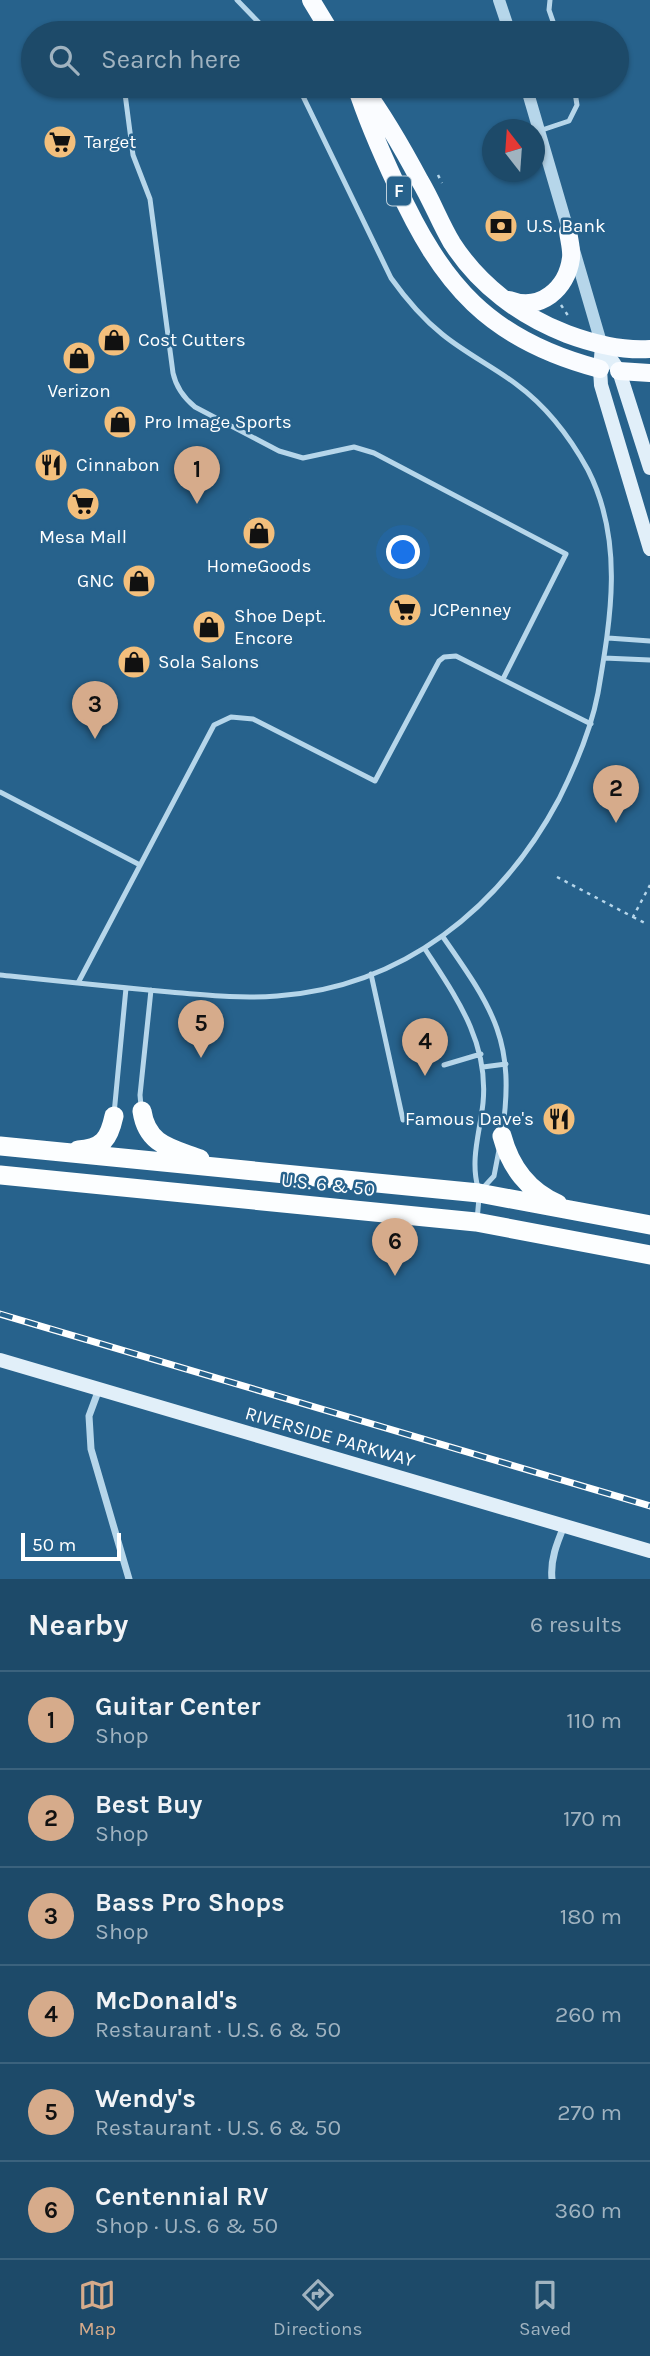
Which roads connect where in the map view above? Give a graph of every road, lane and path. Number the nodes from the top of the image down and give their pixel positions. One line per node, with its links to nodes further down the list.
1 (237, 0): 5 (lane)
2 (311, 0): 6 (main road)
3 (499, 0): 7 (street)
4 (550, 0): 8 (lane)
5 (257, 21)
6 (324, 21)
7 (506, 21)
8 (553, 21)
9 (126, 98): 35 (lane)
10 (305, 98): 31 (lane)
11 (360, 98): 26 (main road, F)
12 (371, 98): 21 (main road, F)
13 (529, 98): 15 (street)
14 (576, 98): 16 (lane)
15 (536, 119)
16 (545, 129)
17 (545, 152): 20 (street)
18 (438, 175): 19 (path)
19 (442, 183)
20 (568, 231): 21 (main road); 24 (street)
21 (500, 296): 24 (main road, F)
22 (558, 299): 23 (path)
23 (573, 323)
24 (602, 346): 25 (main road, F); 26 (main road); 27 (main road)
25 (650, 349)
26 (600, 369): 27 (main road, F); 30 (main road)
27 (619, 371): 28 (main road, F); 29 (main road)
28 (650, 373)
29 (650, 468)
30 (650, 549)
31 (608, 638): 32 (lane); 33 (lane)
32 (650, 641)
33 (604, 658): 34 (lane); 36 (lane)
34 (650, 660)
35 (503, 679): 36 (lane); 38 (lane)
36 (591, 724): 43 (lane)
37 (0, 792): 38 (lane)
38 (140, 865): 47 (lane)
39 (557, 877): 41 (path)
40 (650, 886): 41 (path)
41 (633, 917): 42 (path)
42 (645, 923)
43 (443, 937): 44 (lane); 51 (lane)
44 (425, 949): 45 (lane); 50 (lane)
45 (371, 974): 49 (lane); 56 (lane)
46 (0, 975): 47 (lane)
47 (78, 983): 48 (lane)
48 (126, 988): 49 (lane); 55 (lane)
49 (151, 990): 54 (lane)
50 (481, 1054): 52 (lane); 53 (lane)
51 (506, 1064): 53 (lane); 57 (lane)
52 (444, 1065)
53 (483, 1067): 62 (lane)
54 (142, 1111): 60 (highway)
55 (114, 1116): 59 (highway)
56 (403, 1120)
57 (502, 1136): 62 (lane); 63 (highway)
58 (0, 1146): 59 (highway, U.S. 6 & 50)
59 (53, 1151): 60 (highway, U.S. 6 & 50)
60 (223, 1168): 62 (highway, U.S. 6 & 50)
61 (0, 1175): 64 (highway, U.S. 6 & 50)
62 (479, 1193): 63 (highway, U.S. 6 & 50); 64 (lane)
63 (578, 1211): 65 (highway, U.S. 6 & 50)
64 (476, 1222): 66 (highway, U.S. 6 & 50)
65 (650, 1225)
66 (650, 1255)
67 (0, 1360): 68 (main road, RIVERSIDE PARKWAY)
68 (99, 1389): 69 (main road, RIVERSIDE PARKWAY); 71 (street)
69 (564, 1525): 70 (main road, RIVERSIDE PARKWAY); 72 (street)
70 (650, 1551)
71 (129, 1579)
72 (552, 1579)

